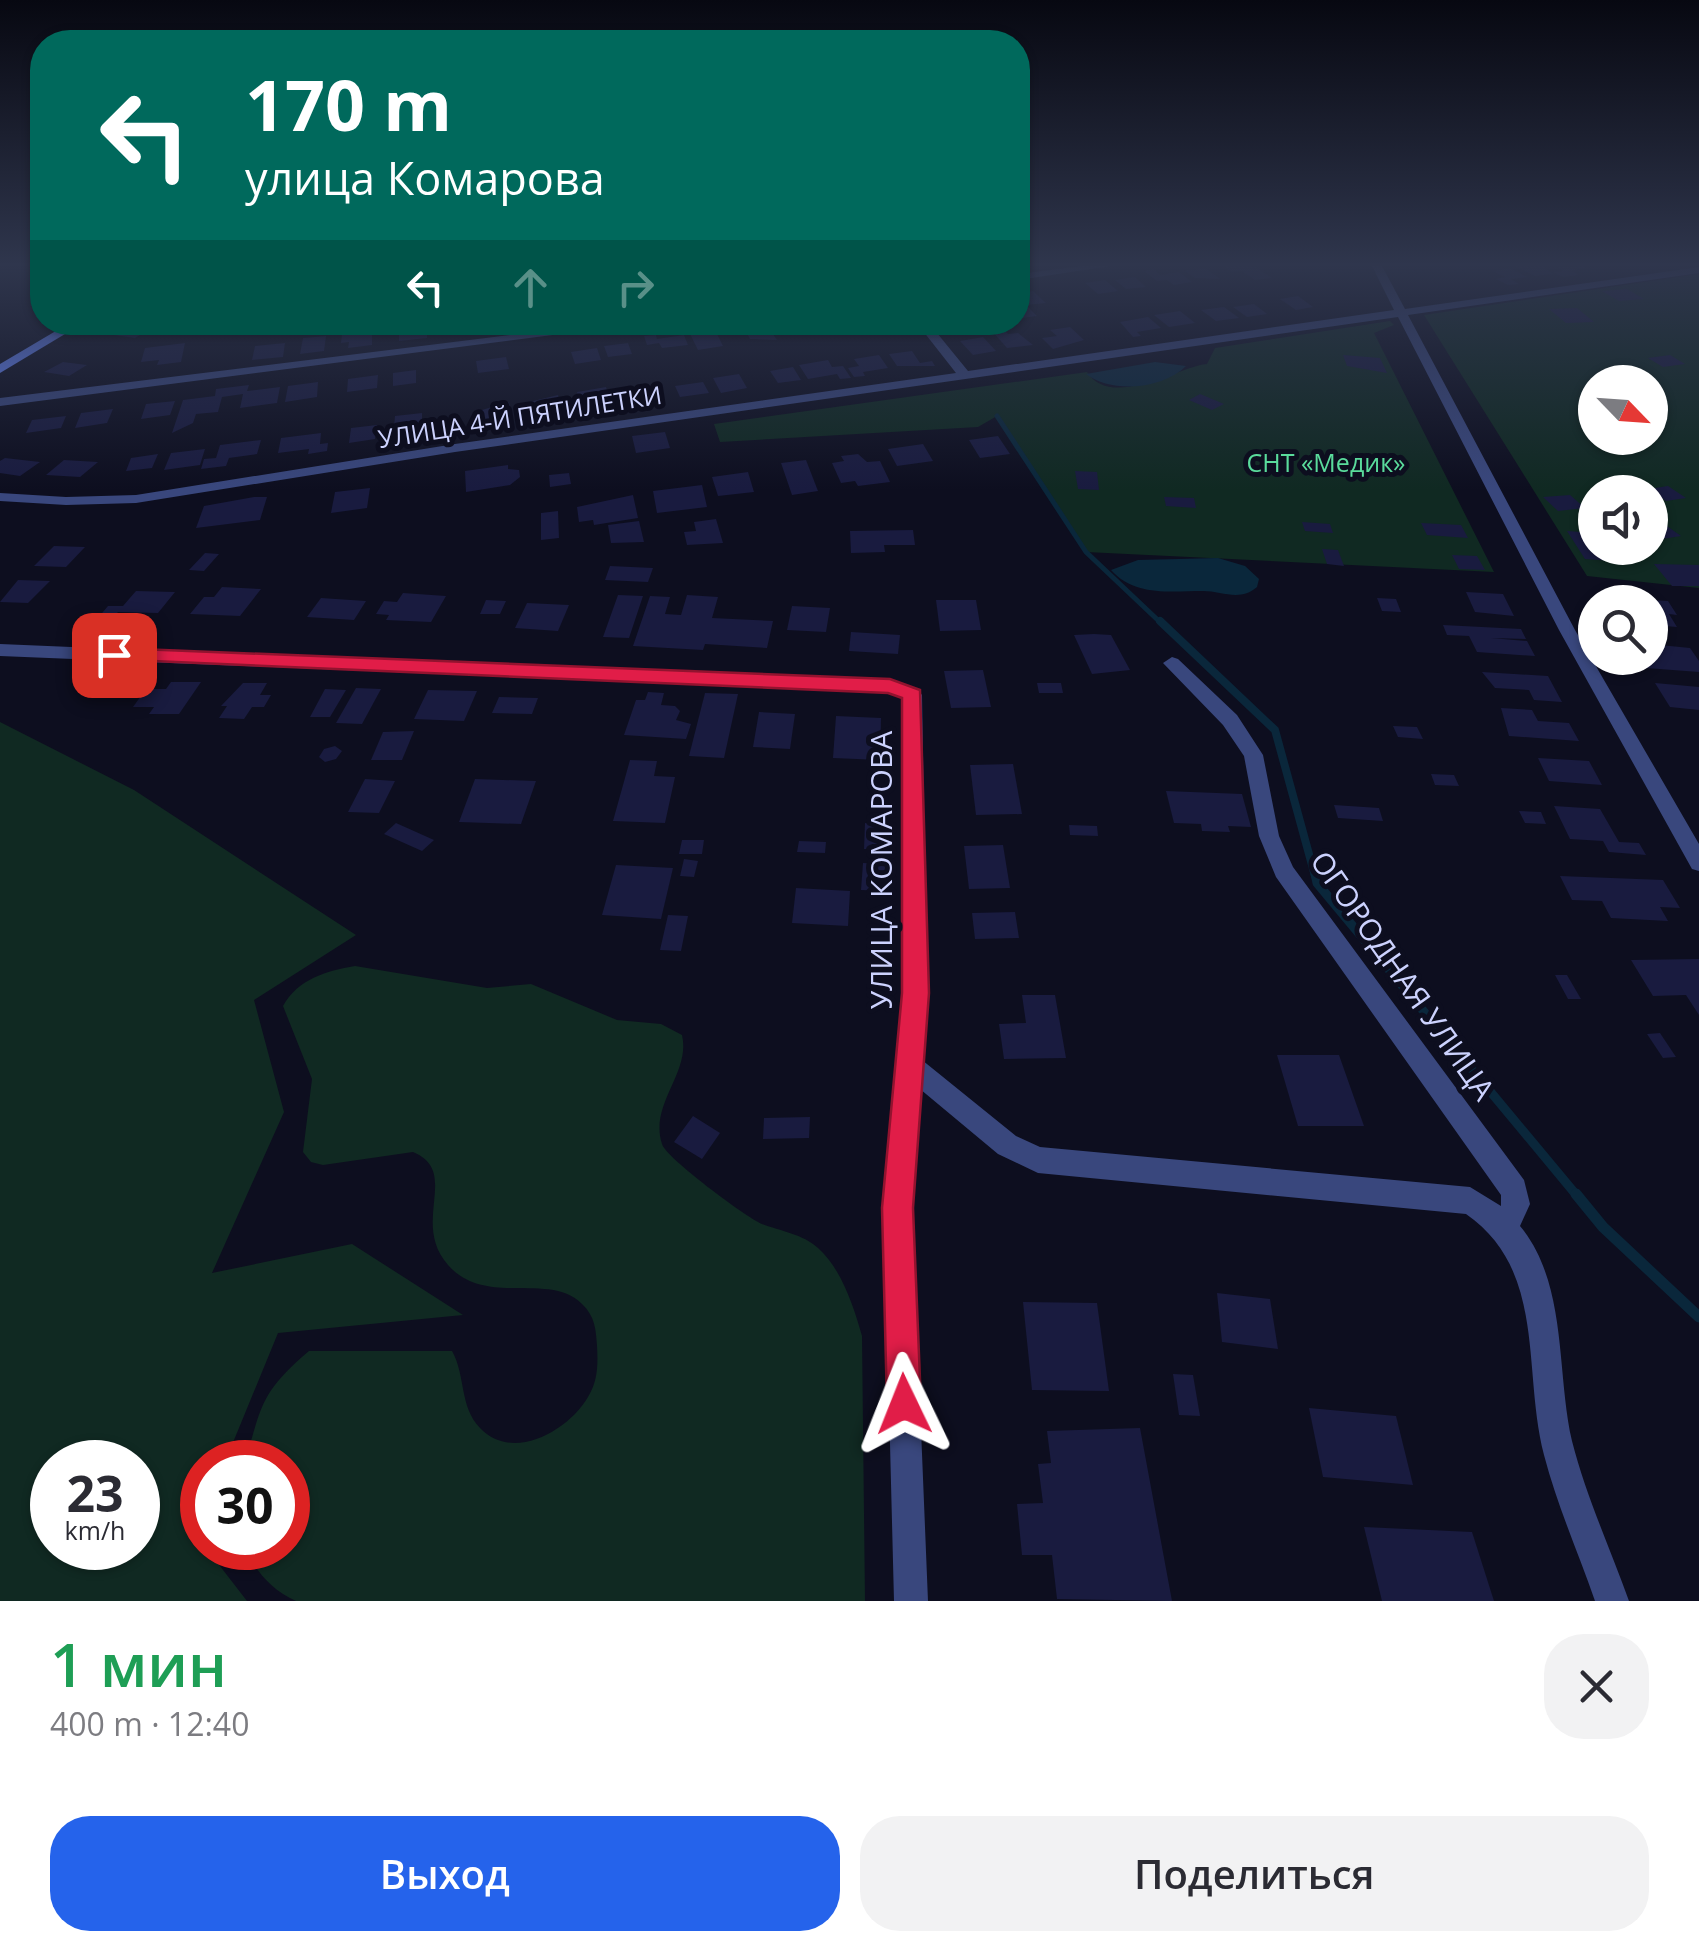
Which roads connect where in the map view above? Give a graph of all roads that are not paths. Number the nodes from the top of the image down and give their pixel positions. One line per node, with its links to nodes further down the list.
1 (48, 341): 6 (main road)
2 (496, 341): 8 (street)
3 (936, 341): 7 (street)
4 (1207, 341): 7 (street, УЛИЦА 4-Й ПЯТИЛЕТКИ)
5 (1416, 341): 12 (street)
6 (0, 369)
7 (964, 374): 9 (street, УЛИЦА 4-Й ПЯТИЛЕТКИ)
8 (0, 402)
9 (0, 497)
10 (0, 650): 13 (street, УЛИЦА КОМАРОВА)
11 (1172, 664): 14 (street, ОГОРОДНАЯ УЛИЦА)
12 (1699, 863)
13 (910, 1065): 14 (street); 15 (street, УЛИЦА КОМАРОВА)
14 (1506, 1225): 16 (street, ОГОРОДНАЯ УЛИЦА)
15 (911, 1601)
16 (1612, 1601)

